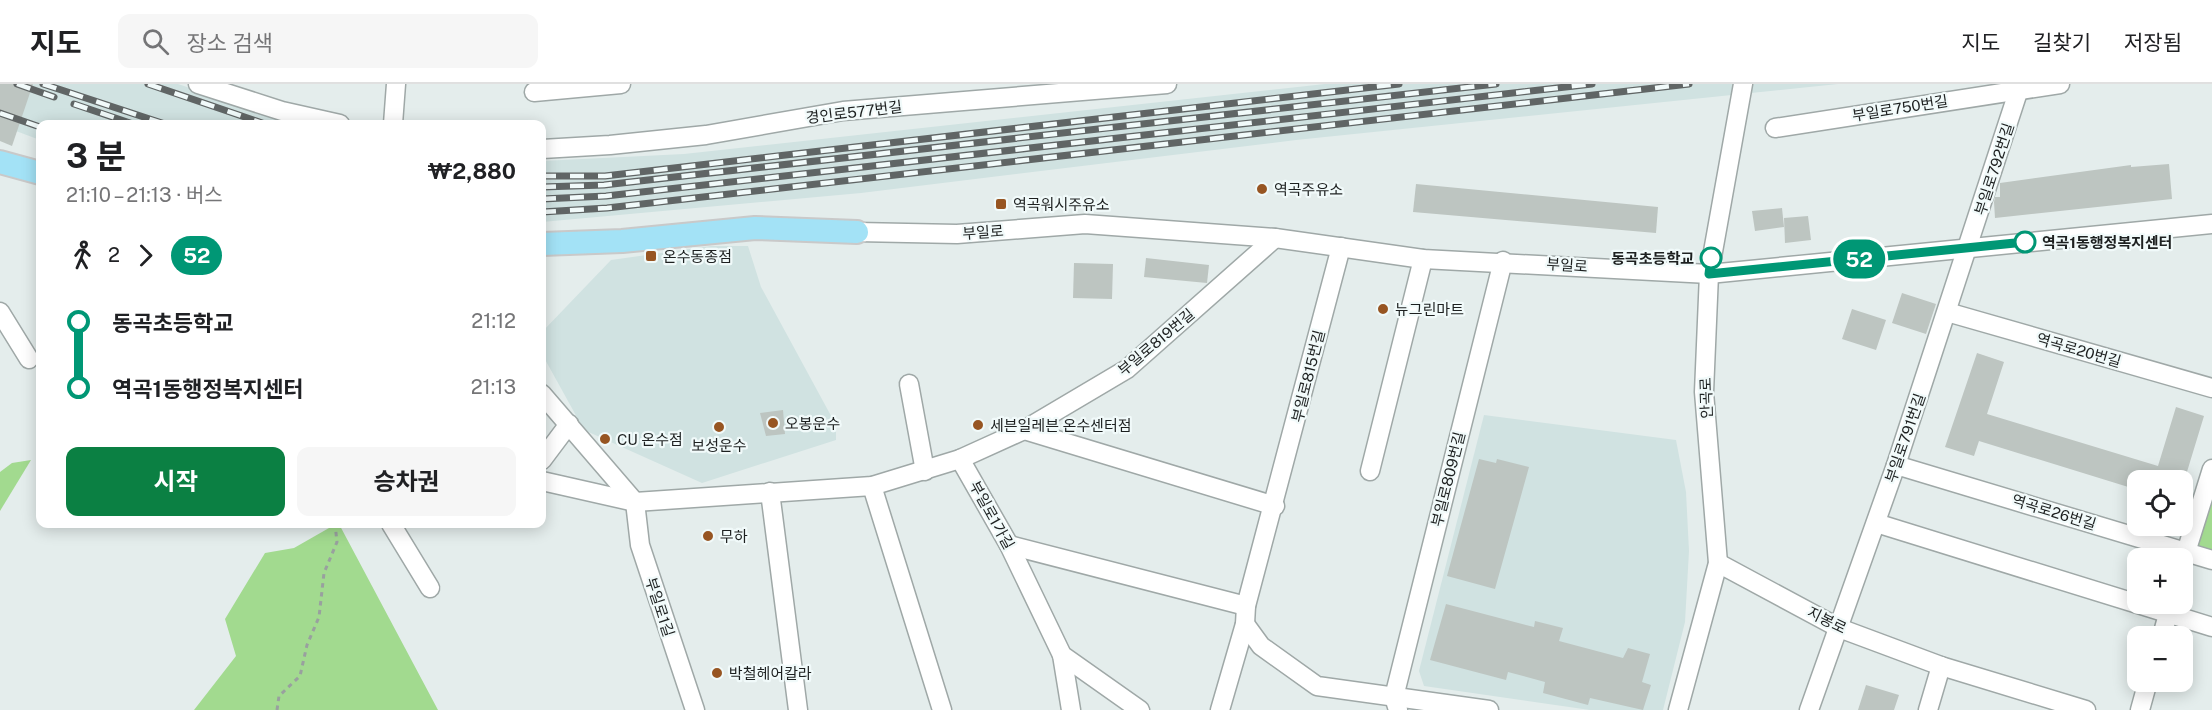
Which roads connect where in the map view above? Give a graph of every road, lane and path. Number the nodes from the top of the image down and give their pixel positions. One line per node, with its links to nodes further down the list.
1 (198, 84): 9 (street)
2 (396, 84): 10 (street)
3 (621, 84): 8 (street)
4 (1167, 84): 12 (street, 경인로577번길)
5 (1743, 84): 23 (street, 안곡로)
6 (2060, 84): 7 (street, 부일로750번길)
7 (2019, 89): 11 (street, 부일로750번길); 20 (street, 부일로792번길)
8 (534, 92)
9 (322, 120)
10 (393, 120)
11 (1776, 128)
12 (546, 149)
13 (0, 162): 14 (main road)
14 (36, 172)
15 (2212, 224): 20 (street, 부일로)
16 (857, 232): 17 (street, 부일로); 18 (main road, 부일로)
17 (1275, 238): 19 (street, 부일로); 31 (street, 부일로819번길)
18 (546, 244)
19 (1341, 247): 21 (street, 부일로); 42 (street, 부일로815번길)
20 (1968, 248): 23 (street, 부일로); 25 (street, 부일로791번길)
21 (1423, 259): 22 (street, 부일로); 37 (street)
22 (1503, 261): 23 (street, 부일로); 62 (street, 부일로809번길)
23 (1709, 274): 51 (street, 안곡로)
24 (0, 312): 26 (street)
25 (1947, 312): 28 (street, 역곡로20번길); 34 (street, 부일로791번길)
26 (29, 359)
27 (909, 384): 36 (street)
28 (2212, 388)
29 (546, 399): 30 (street)
30 (568, 424): 32 (street); 41 (street)
31 (1024, 430): 33 (street, 부일로819번길); 42 (street)
32 (546, 454)
33 (960, 459): 36 (street); 46 (street, 부일로1가길)
34 (1896, 465): 43 (street, 부일로791번길); 47 (street, 역곡로26번길)
35 (2212, 469): 48 (street)
36 (925, 471): 39 (street)
37 (1370, 471)
38 (546, 482): 41 (street)
39 (872, 486): 40 (street); 66 (street)
40 (770, 492): 41 (street); 65 (street)
41 (635, 502): 64 (street, 부일로1길)
42 (1275, 506): 55 (street, 부일로815번길)
43 (1876, 523): 53 (street); 57 (street, 부일로791번길)
44 (336, 528): 63 (path)
45 (393, 528): 52 (street)
46 (1009, 545): 55 (street); 58 (street, 부일로1가길)
47 (2153, 548)
48 (2187, 548)
49 (2193, 559): 50 (street, 역곡로26번길)
50 (2212, 560)
51 (1718, 563): 57 (street, 지봉로); 71 (street, 안곡로)
52 (430, 588)
53 (2127, 596)
54 (2182, 614): 56 (street)
55 (1246, 615): 62 (street); 69 (street, 부일로815번길)
56 (2212, 627)
57 (1839, 628): 59 (street, 지봉로); 72 (street, 부일로791번길)
58 (1062, 655): 67 (street, 부일로1가길); 68 (street, 부일로1가길)
59 (1941, 666): 61 (street, 지봉로); 73 (street)
60 (2145, 692): 75 (street)
61 (2033, 703): 74 (street, 지봉로)
62 (1396, 704): 70 (street)
63 (277, 710)
64 (695, 710)
65 (798, 710)
66 (942, 710)
67 (1071, 710)
68 (1140, 710)
69 (1221, 710)
70 (1488, 710)
71 (1678, 710)
72 (1809, 710)
73 (1928, 710)
74 (2086, 710)
75 (2140, 710)

